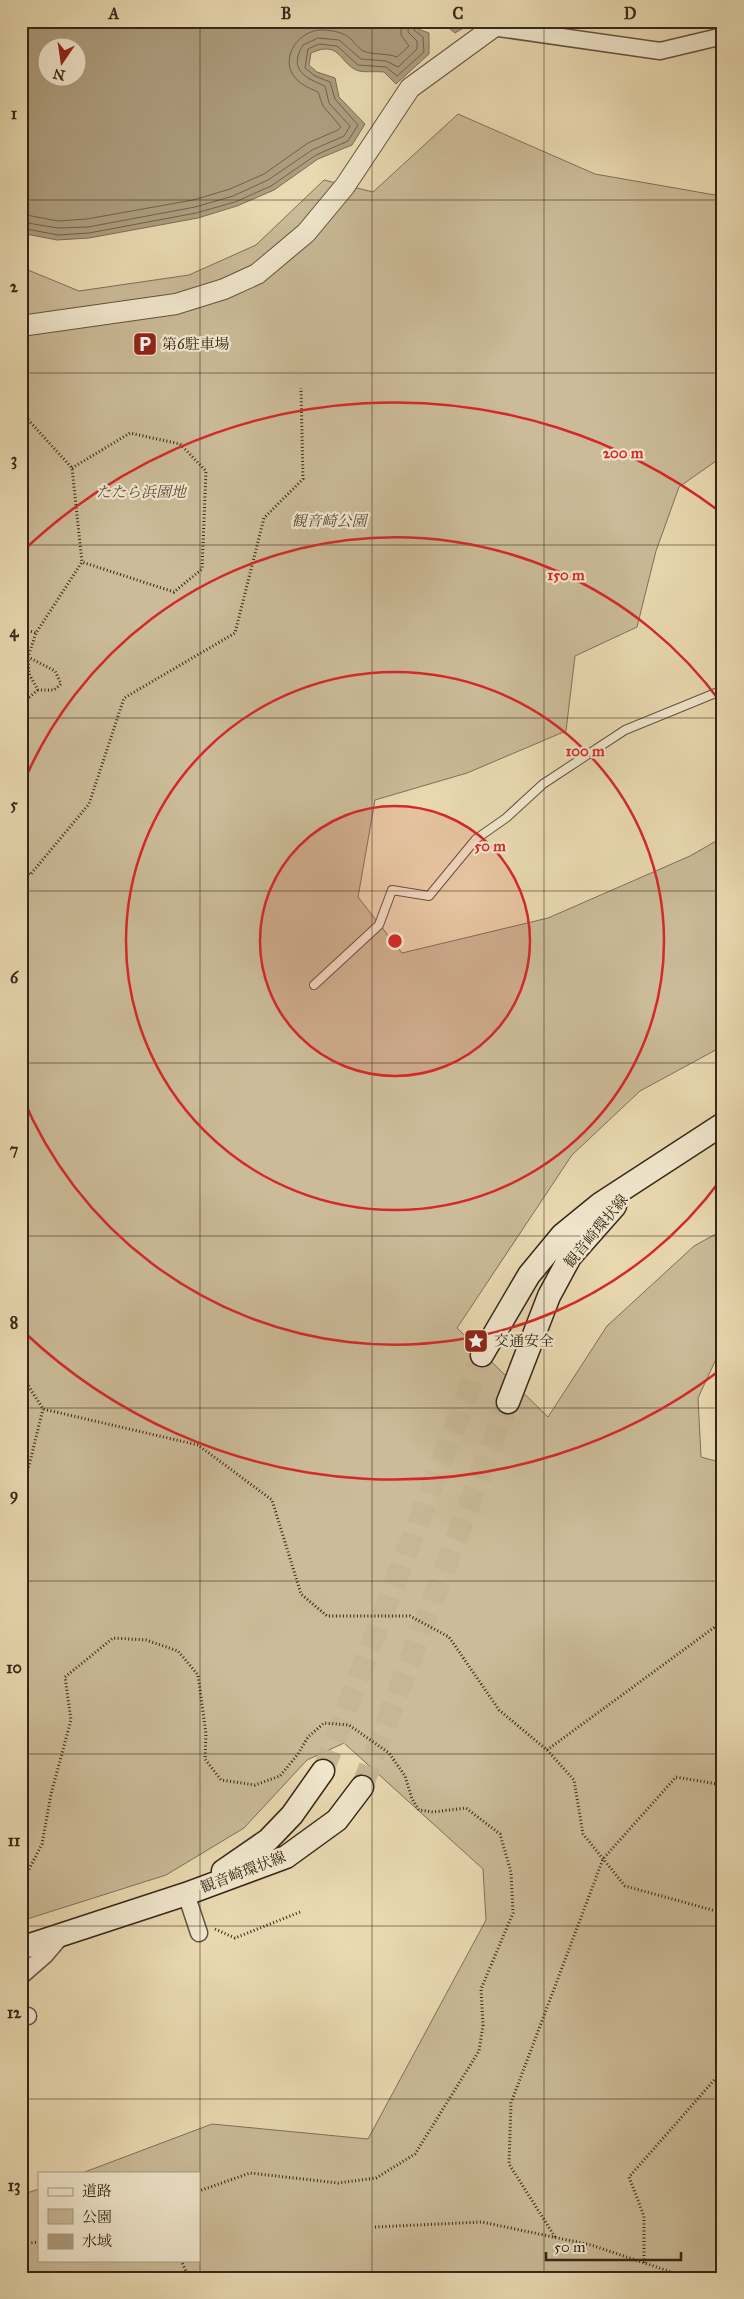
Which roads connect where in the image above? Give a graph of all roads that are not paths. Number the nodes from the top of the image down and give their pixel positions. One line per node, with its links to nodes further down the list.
1 (497, 24): 2 (street); 3 (street)
2 (723, 36)
3 (21, 326)
4 (723, 690): 5 (lane)
5 (314, 986)
6 (723, 1124): 7 (main road, 観音崎環状線)
7 (645, 1175): 8 (main road, 観音崎環状線); 9 (main road, 観音崎環状線)
8 (482, 1355)
9 (508, 1402)
10 (323, 1771): 12 (main road, 観音崎環状線)
11 (362, 1787): 12 (main road, 観音崎環状線)
12 (186, 1894): 13 (main road, 観音崎環状線); 14 (street)
13 (64, 1933): 15 (main road, 観音崎環状線); 16 (street)
14 (199, 1933)
15 (21, 1948)
16 (21, 1976)

